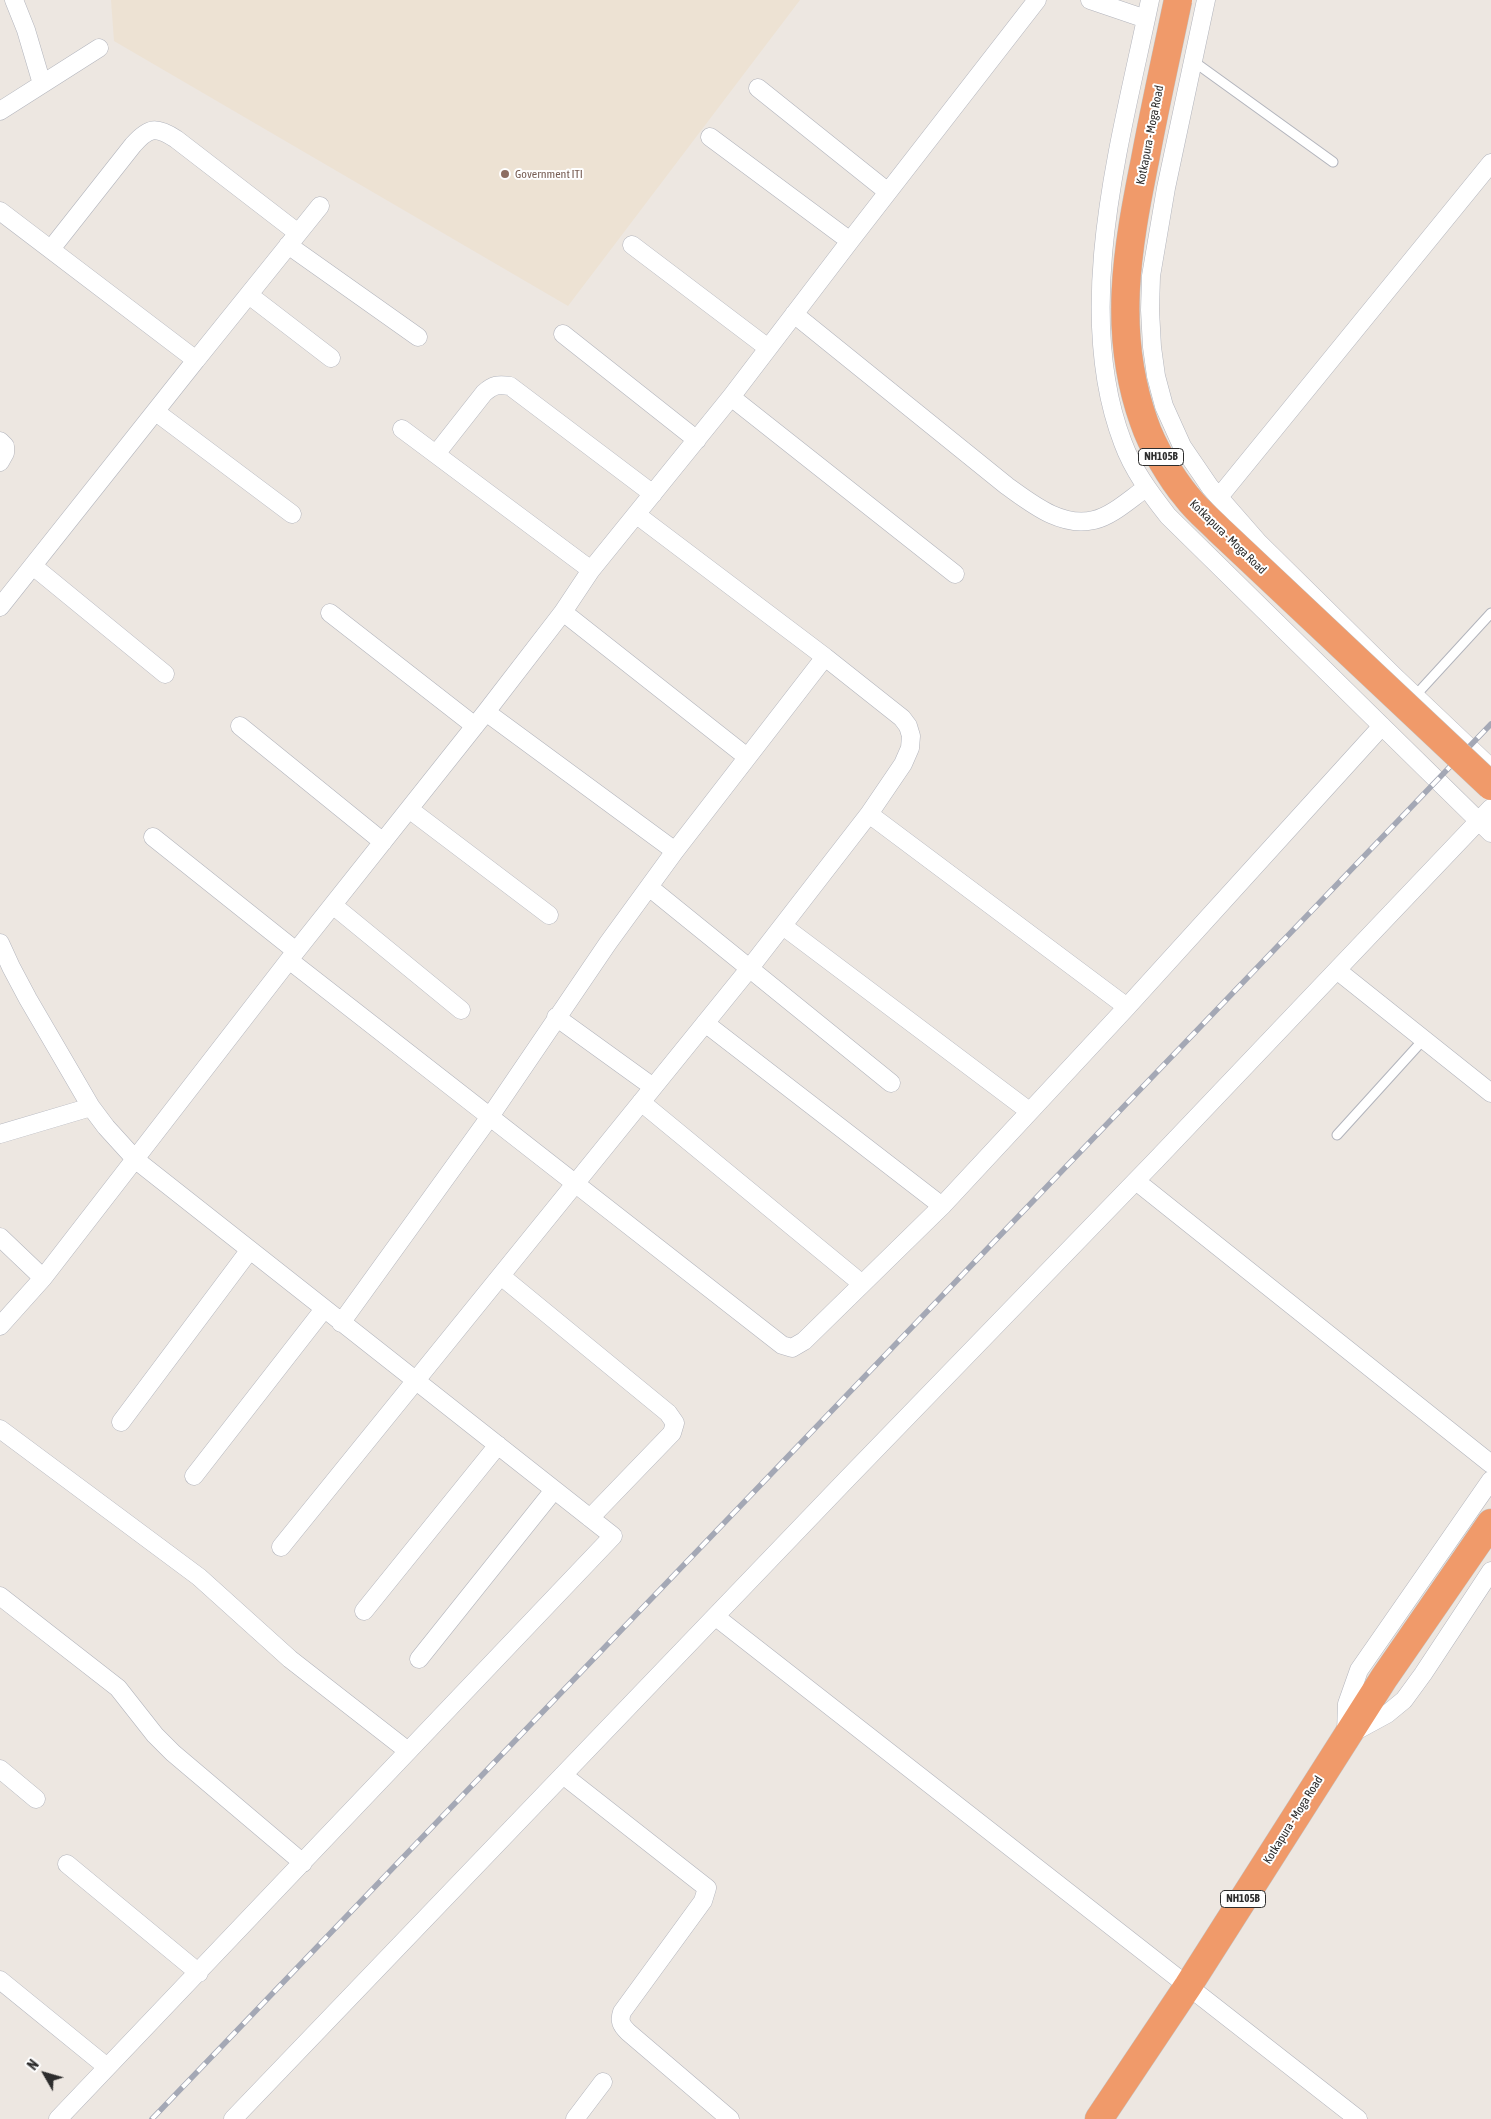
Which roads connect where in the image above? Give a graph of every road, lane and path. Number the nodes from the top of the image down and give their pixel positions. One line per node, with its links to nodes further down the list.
1 (14, 0): 10 (street)
2 (1037, 0): 16 (street)
3 (1090, 0): 7 (street)
4 (1150, 0): 7 (street)
5 (1178, 0): 58 (highway, Kotkapura - Moga Road / NH105B, bridge)
6 (1206, 0): 9 (street)
7 (1146, 19): 37 (street)
8 (99, 48): 10 (street)
9 (1193, 61): 14 (lane); 39 (street)
10 (42, 84): 12 (street)
11 (758, 88): 16 (street)
12 (0, 111)
13 (710, 137): 20 (street)
14 (1333, 162)
15 (1491, 163): 39 (street)
16 (888, 192): 20 (street)
17 (320, 206): 19 (street)
18 (0, 211): 22 (street)
19 (293, 239): 22 (street); 23 (street); 26 (street)
20 (850, 241): 24 (street)
21 (632, 244): 27 (street)
22 (51, 249): 29 (street)
23 (249, 295): 28 (street); 29 (street)
24 (794, 314): 27 (street); 37 (street)
25 (563, 334): 33 (street)
26 (418, 337)
27 (768, 348): 30 (street)
28 (331, 358)
29 (196, 360): 31 (street)
30 (731, 398): 33 (street); 44 (street)
31 (156, 412): 40 (street); 42 (street)
32 (402, 429): 35 (street)
33 (697, 440): 38 (street)
34 (0, 441): 36 (street)
35 (436, 454): 38 (street); 43 (street)
36 (0, 462)
37 (1146, 488): 55 (street)
38 (653, 494): 41 (street)
39 (1219, 497): 51 (street)
40 (292, 514)
41 (637, 515): 43 (street); 49 (street)
42 (33, 566): 45 (street); 50 (street)
43 (592, 570): 46 (street)
44 (955, 574)
45 (0, 607)
46 (563, 612): 52 (street); 56 (street)
47 (1491, 612): 51 (lane)
48 (330, 613): 54 (street)
49 (825, 657): 56 (street); 61 (street)
50 (166, 674)
51 (1414, 696): 57 (street)
52 (486, 712): 54 (street); 65 (street)
53 (240, 726): 64 (street)
54 (475, 726): 60 (street)
55 (1382, 726): 62 (street); 74 (street)
56 (747, 757): 65 (street)
57 (1491, 768)
58 (1491, 786)
59 (1491, 808): 62 (street)
60 (409, 809): 64 (street); 68 (street)
61 (870, 814): 69 (street); 74 (street)
62 (1485, 827): 73 (street)
63 (153, 837): 71 (street)
64 (383, 842): 67 (street)
65 (675, 850): 66 (street)
66 (649, 887): 72 (street); 76 (street)
67 (334, 906): 71 (street); 75 (street)
68 (549, 915)
69 (783, 926): 72 (street); 84 (street)
70 (0, 943): 83 (street)
71 (292, 956): 85 (street); 88 (street)
72 (749, 969): 77 (street); 79 (street)
73 (1338, 971): 78 (street); 89 (street)
74 (1127, 1007): 84 (street)
75 (461, 1010)
76 (556, 1017): 80 (street); 85 (street)
77 (706, 1024): 80 (street); 91 (street)
78 (1424, 1039): 81 (street); 87 (lane)
79 (890, 1083)
80 (653, 1087): 82 (street)
81 (1491, 1092)
82 (641, 1102): 90 (street); 96 (street)
83 (92, 1107): 86 (street); 88 (street)
84 (1029, 1111): 91 (street)
85 (489, 1118): 90 (street); 98 (street)
86 (0, 1134)
87 (1337, 1135)
88 (136, 1160): 93 (street); 95 (street)
89 (1136, 1181): 104 (street); 114 (street)
90 (576, 1182): 94 (street); 96 (street)
91 (942, 1206): 96 (street)
92 (0, 1237): 95 (street)
93 (249, 1251): 97 (street); 101 (street)
94 (501, 1276): 100 (street); 108 (street)
95 (43, 1278): 99 (street)
96 (861, 1283)
97 (324, 1309): 98 (street); 105 (street)
98 (341, 1323): 100 (street)
99 (0, 1326)
100 (416, 1382): 103 (street); 110 (street)
101 (121, 1422)
102 (0, 1429): 117 (street)
103 (498, 1445): 107 (street); 113 (street)
104 (1491, 1464)
105 (194, 1476)
106 (1491, 1480): 116 (street)
107 (554, 1490): 108 (street); 115 (street)
108 (590, 1518): 117 (street)
109 (1491, 1523): 116 (highway, Kotkapura - Moga Road / NH105B)
110 (281, 1547)
111 (1491, 1572): 116 (street)
112 (0, 1596): 121 (street)
113 (364, 1611)
114 (716, 1617): 119 (street); 125 (street)
115 (419, 1659)
116 (1346, 1736): 125 (highway, Kotkapura - Moga Road / NH105B)
117 (408, 1751): 121 (street)
118 (0, 1769): 120 (street)
119 (563, 1776): 129 (street); 131 (street)
120 (36, 1799)
121 (303, 1863): 123 (street)
122 (67, 1864): 123 (street)
123 (199, 1973): 126 (street)
124 (0, 1980): 126 (street)
125 (1188, 1986): 132 (highway, Kotkapura - Moga Road / NH105B); 133 (street)
126 (107, 2067): 128 (street)
127 (603, 2082): 130 (street)
128 (58, 2119)
129 (233, 2119)
130 (575, 2119)
131 (730, 2119)
132 (1099, 2119)
133 (1358, 2119)

